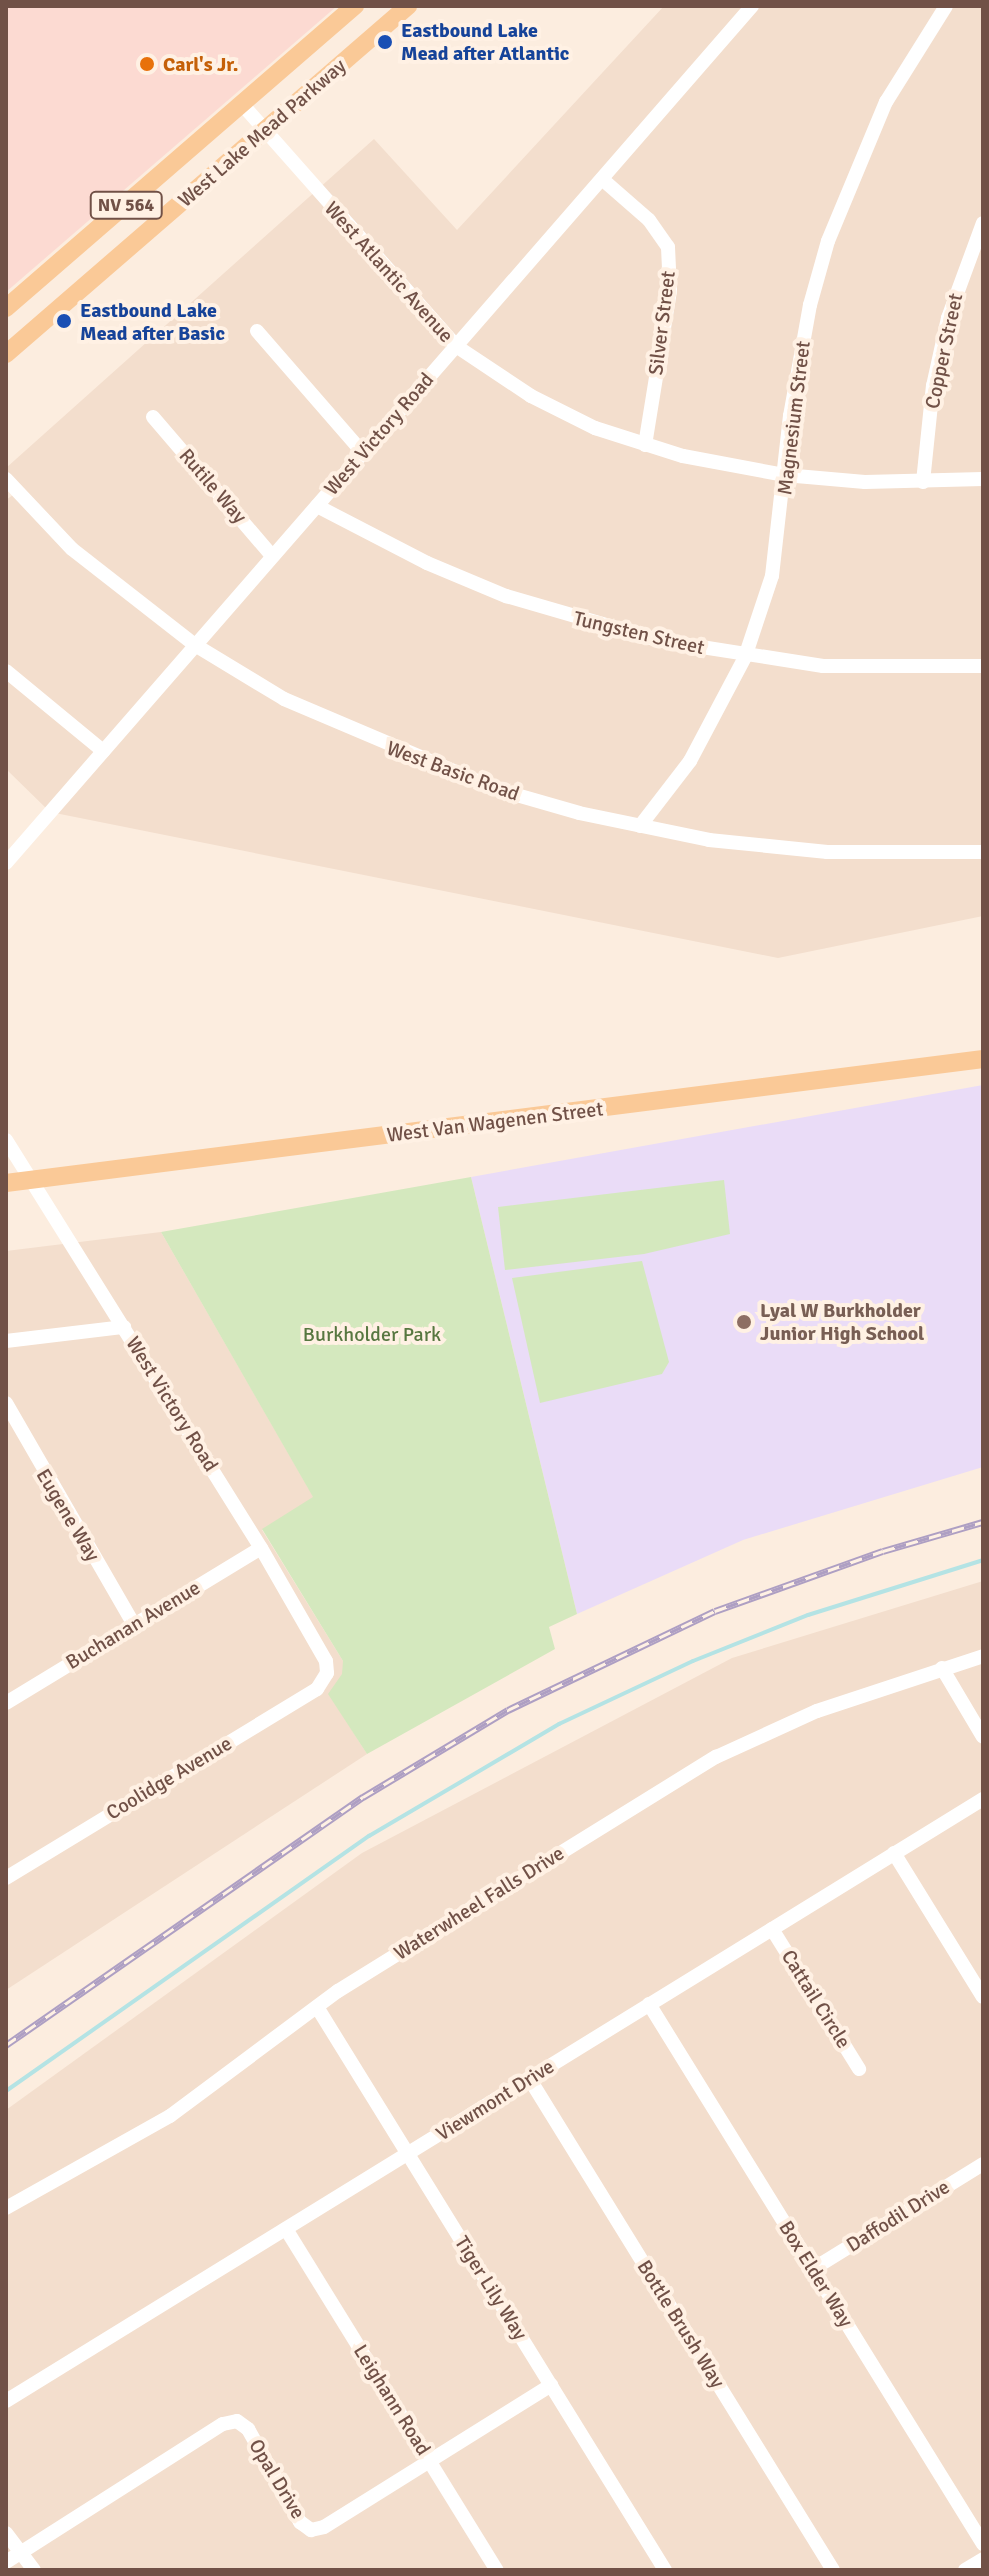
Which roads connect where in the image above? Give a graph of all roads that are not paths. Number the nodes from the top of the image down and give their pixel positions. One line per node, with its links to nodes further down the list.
1 (355, 6): 5 (main road, West Lake Mead Parkway / NV 564)
2 (408, 6): 6 (main road, West Lake Mead Parkway / NV 564)
3 (752, 6): 7 (street, West Victory Road)
4 (946, 6): 16 (street, Magnesium Street)
5 (242, 104): 6 (street, West Atlantic Avenue); 9 (main road, West Lake Mead Parkway / NV 564)
6 (265, 130): 11 (street, West Atlantic Avenue); 12 (main road, West Lake Mead Parkway / NV 564)
7 (602, 179): 11 (street, West Victory Road); 14 (street, Silver Street)
8 (983, 223): 19 (street, Copper Street)
9 (6, 308)
10 (257, 331): 15 (street)
11 (456, 346): 14 (street, West Atlantic Avenue); 15 (street, West Victory Road)
12 (6, 354)
13 (153, 417): 21 (street, Rutile Way)
14 (645, 445): 16 (street, West Atlantic Avenue)
15 (363, 453): 20 (street, West Victory Road)
16 (785, 475): 19 (street, West Atlantic Avenue); 23 (street, Magnesium Street)
17 (6, 479): 22 (street, West Basic Road)
18 (983, 479): 19 (street, West Atlantic Avenue)
19 (923, 482)
20 (317, 506): 21 (street, West Victory Road); 23 (street, Tungsten Street)
21 (272, 556): 22 (street, West Victory Road)
22 (195, 645): 26 (street, West Victory Road); 27 (street, West Basic Road)
23 (745, 657): 24 (street, Tungsten Street); 27 (street, Magnesium Street)
24 (983, 666)
25 (6, 671): 26 (street)
26 (103, 751): 29 (street, West Victory Road)
27 (640, 826): 28 (street, West Basic Road)
28 (983, 852)
29 (6, 863)
30 (983, 1059): 32 (main road, West Van Wagenen Street)
31 (6, 1140): 32 (street, West Victory Road)
32 (31, 1180): 33 (main road, West Van Wagenen Street); 34 (street, West Victory Road)
33 (6, 1183)
34 (124, 1327): 35 (street); 37 (street, West Victory Road)
35 (6, 1341)
36 (6, 1403): 38 (street, Eugene Way)
37 (261, 1548): 38 (street, Buchanan Avenue); 41 (street, West Victory Road)
38 (134, 1625): 42 (street, Buchanan Avenue)
39 (983, 1656): 40 (street, Waterwheel Falls Drive)
40 (942, 1668): 43 (street); 50 (street, Waterwheel Falls Drive)
41 (327, 1673): 46 (street, Coolidge Avenue)
42 (8, 1699)
43 (983, 1737)
44 (983, 1799): 45 (street, Viewmont Drive)
45 (894, 1853): 47 (street, Viewmont Drive); 48 (street)
46 (6, 1878)
47 (772, 1929): 49 (street, Viewmont Drive); 51 (street, Cattail Circle)
48 (983, 1997)
49 (649, 2004): 52 (street, Viewmont Drive); 57 (street, Box Elder Way)
50 (317, 2007): 53 (street, Tiger Lily Way); 55 (street, Waterwheel Falls Drive)
51 (859, 2069)
52 (529, 2078): 53 (street, Viewmont Drive); 69 (street, Bottle Brush Way)
53 (408, 2153): 56 (street, Viewmont Drive); 58 (street, Tiger Lily Way)
54 (983, 2164): 57 (street, Daffodil Drive)
55 (6, 2208)
56 (286, 2229): 59 (street, Viewmont Drive); 60 (street, Leighann Road)
57 (813, 2269): 62 (street, Box Elder Way)
58 (551, 2385): 60 (street, Opal Drive); 68 (street, Tiger Lily Way)
59 (6, 2401)
60 (429, 2460): 63 (street, Opal Drive); 67 (street, Leighann Road)
61 (6, 2533): 63 (street)
62 (983, 2544)
63 (20, 2553): 65 (street, Opal Drive); 66 (street)
64 (983, 2559): 70 (street)
65 (6, 2562)
66 (34, 2570)
67 (497, 2570)
68 (665, 2570)
69 (833, 2570)
70 (965, 2570)

